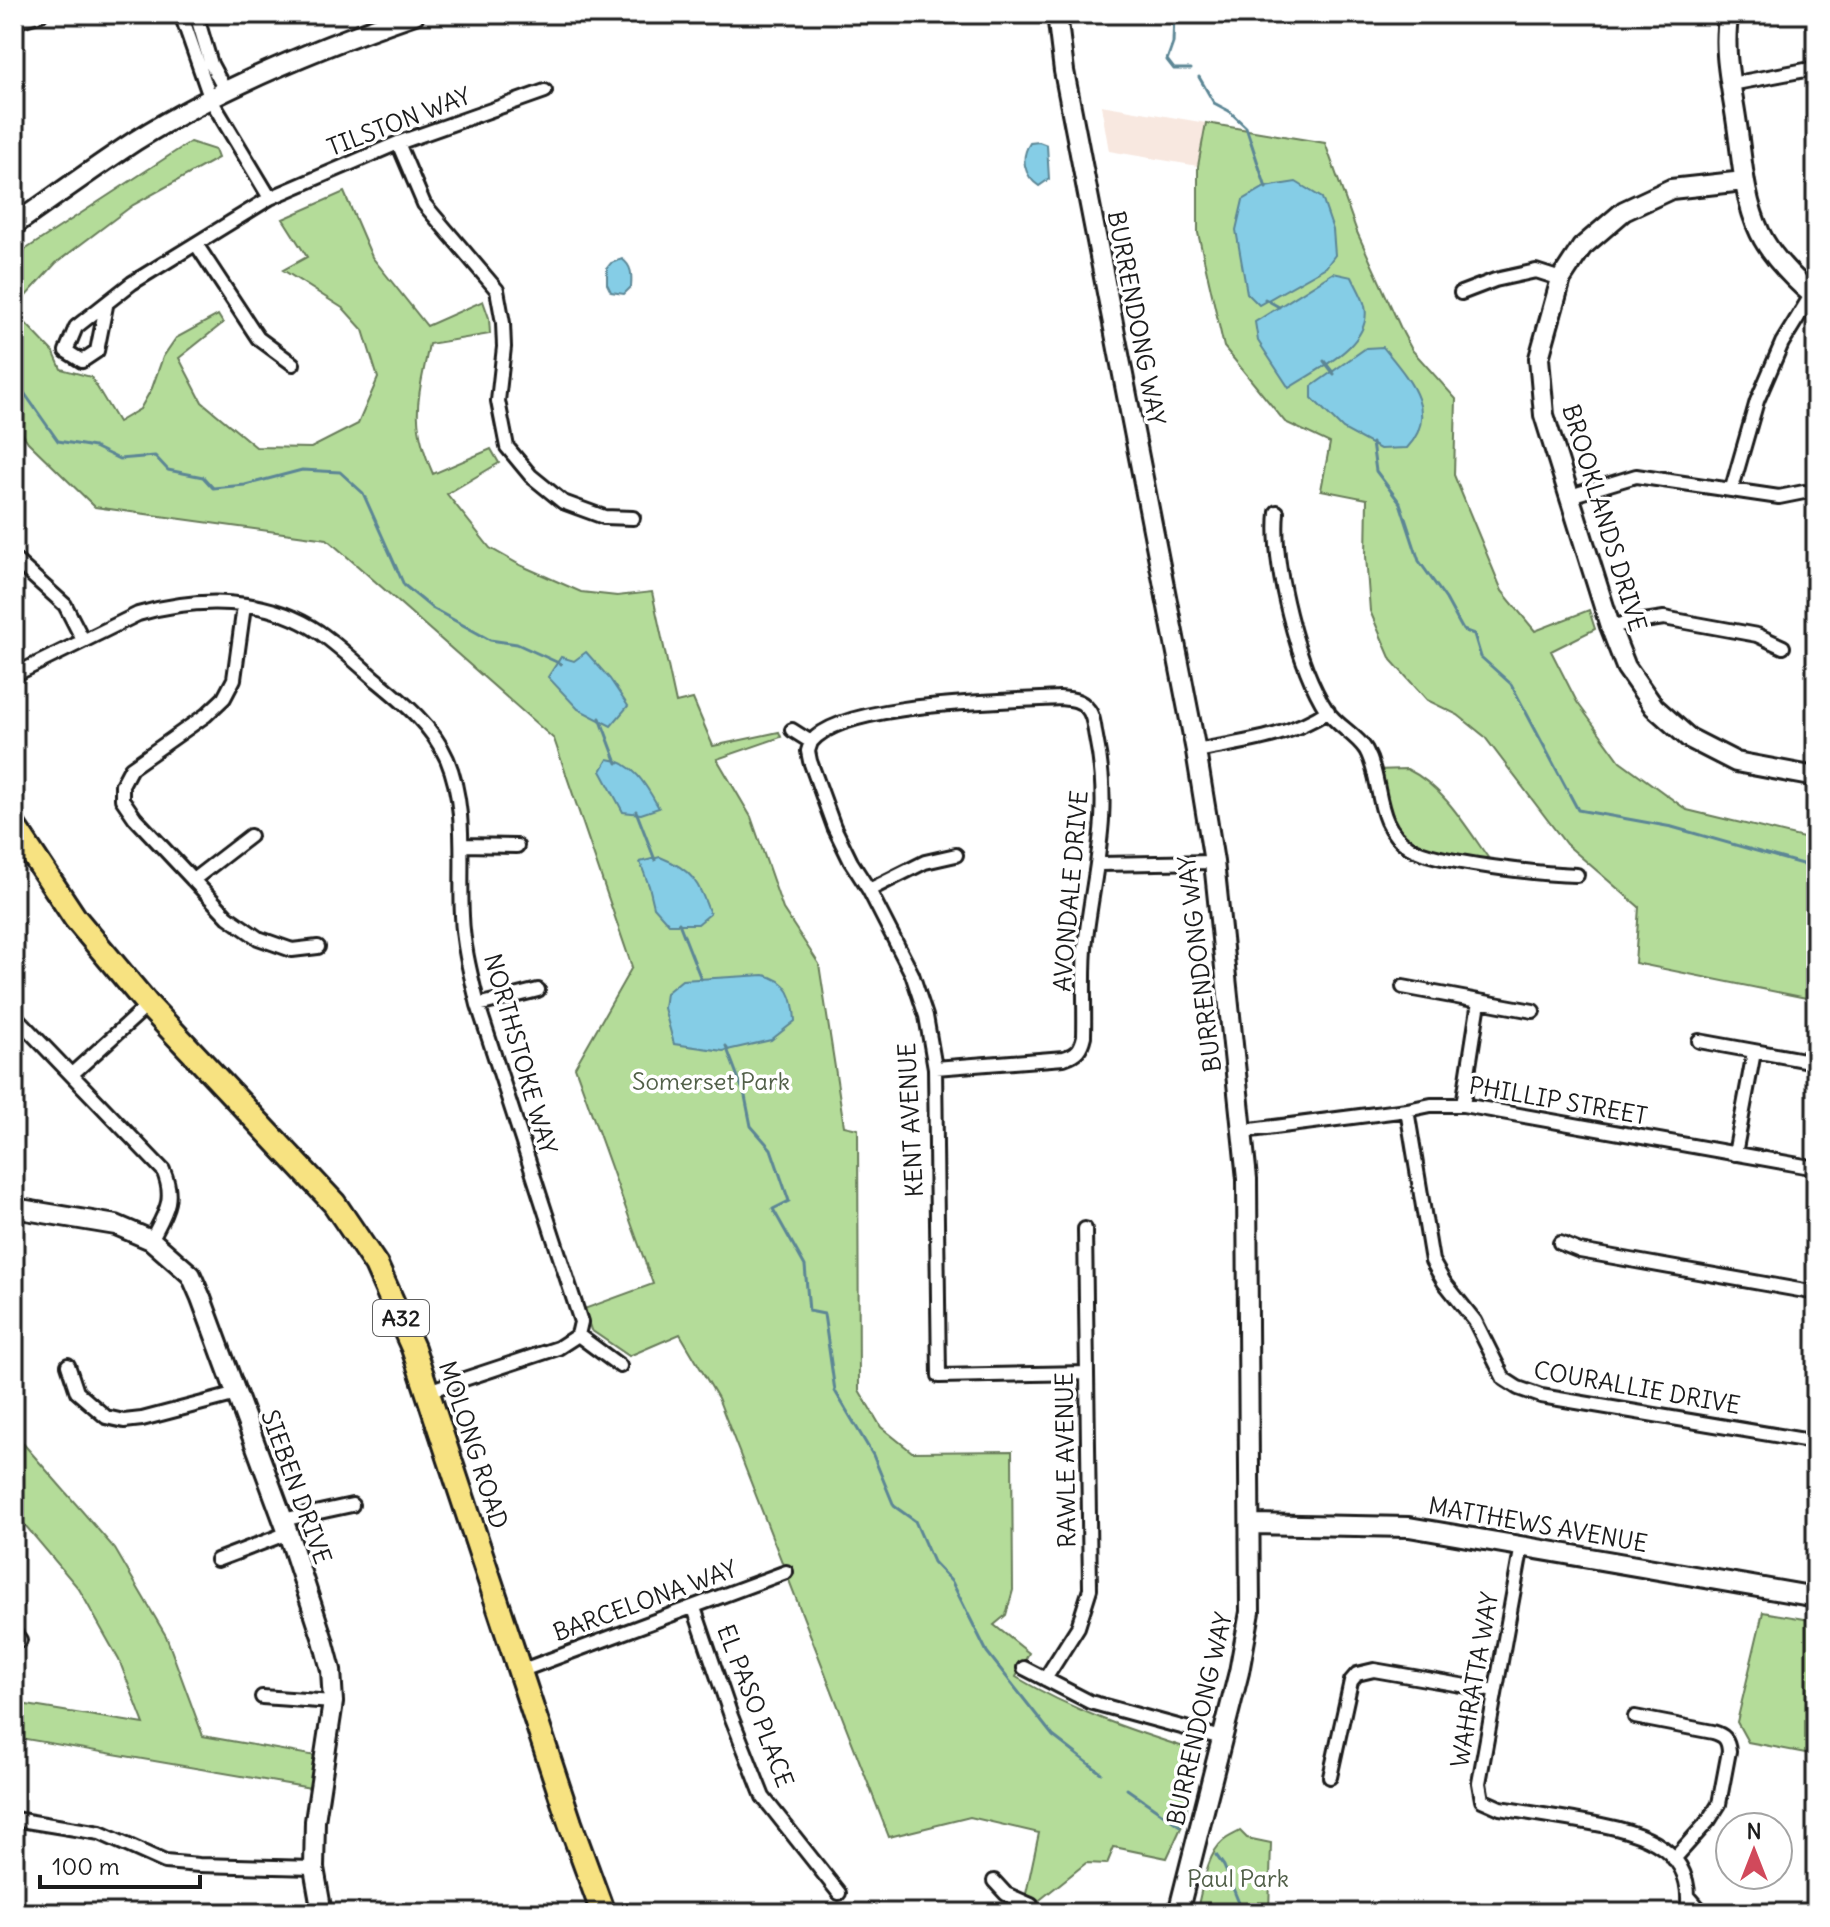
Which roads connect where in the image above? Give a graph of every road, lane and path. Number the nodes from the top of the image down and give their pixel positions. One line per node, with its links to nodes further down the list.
1 (41, 14): 7 (street)
2 (181, 14): 11 (street)
3 (196, 14): 11 (street)
4 (415, 14): 11 (street)
5 (1057, 14): 36 (street, BURRENDONG WAY)
6 (1729, 14): 9 (street)
7 (14, 22)
8 (1816, 68): 9 (street)
9 (1731, 84): 13 (street)
10 (545, 91): 12 (street, TILSTON WAY)
11 (218, 96): 14 (street); 15 (street)
12 (398, 143): 14 (street, TILSTON WAY); 26 (street)
13 (1744, 181): 17 (street, BROOKLANDS DRIVE); 19 (street)
14 (270, 198): 16 (street, TILSTON WAY)
15 (14, 225)
16 (196, 244): 20 (street, TILSTON WAY); 21 (street)
17 (1561, 279): 18 (street); 24 (street, BROOKLANDS DRIVE)
18 (1461, 293)
19 (1814, 296): 22 (street)
20 (106, 306)
21 (293, 364)
22 (1732, 488): 23 (street); 24 (street)
23 (1804, 492)
24 (1570, 496): 29 (street, BROOKLANDS DRIVE)
25 (1277, 512): 33 (street)
26 (633, 518)
27 (14, 559): 30 (street)
28 (244, 606): 30 (street, NORTHSTOKE WAY); 40 (street, NORTHSTOKE WAY); 46 (street)
29 (1610, 626): 31 (street); 37 (street, BROOKLANDS DRIVE)
30 (83, 640): 32 (street, NORTHSTOKE WAY)
31 (1783, 647)
32 (14, 675)
33 (1328, 711): 36 (street); 45 (street)
34 (792, 730): 35 (street)
35 (811, 742): 44 (street, AVONDALE DRIVE); 47 (street, KENT AVENUE)
36 (1196, 751): 43 (street, BURRENDONG WAY)
37 (1816, 777)
38 (14, 826): 52 (highway, MOLONG ROAD / A32)
39 (250, 836): 46 (street)
40 (462, 845): 41 (street); 53 (street, NORTHSTOKE WAY)
41 (517, 846)
42 (956, 855): 47 (street)
43 (1214, 862): 44 (street); 63 (street, BURRENDONG WAY)
44 (1099, 864): 59 (street, AVONDALE DRIVE)
45 (1577, 875)
46 (193, 880): 48 (street)
47 (869, 890): 59 (street, KENT AVENUE)
48 (318, 947)
49 (1403, 987): 51 (street)
50 (538, 990): 53 (street)
51 (1479, 1002): 54 (street); 61 (street)
52 (148, 1005): 60 (street); 75 (highway, MOLONG ROAD / A32)
53 (478, 1005): 71 (street, NORTHSTOKE WAY)
54 (1533, 1011)
55 (14, 1016): 60 (street)
56 (1699, 1041): 57 (street)
57 (1754, 1052): 58 (street); 64 (street)
58 (1809, 1061)
59 (935, 1068): 74 (street, KENT AVENUE)
60 (72, 1074): 68 (street)
61 (1463, 1105): 62 (street, PHILLIP STREET); 64 (street, PHILLIP STREET)
62 (1407, 1110): 63 (street, PHILLIP STREET); 77 (street, COURALLIE DRIVE)
63 (1243, 1131): 79 (street, BURRENDONG WAY)
64 (1735, 1154): 65 (street, PHILLIP STREET)
65 (1816, 1168)
66 (14, 1208): 68 (street, SIEBEN DRIVE)
67 (1085, 1229): 74 (street, RAWLE AVENUE)
68 (151, 1240): 76 (street, SIEBEN DRIVE)
69 (1560, 1243): 70 (street)
70 (1816, 1293)
71 (578, 1335): 73 (street); 75 (street)
72 (68, 1365): 76 (street)
73 (620, 1366)
74 (1086, 1373): 88 (street, RAWLE AVENUE)
75 (428, 1391): 87 (highway, MOLONG ROAD / A32)
76 (237, 1394): 80 (street, SIEBEN DRIVE)
77 (1816, 1442)
78 (352, 1505): 80 (street)
79 (1251, 1524): 81 (street, MATTHEWS AVENUE); 93 (street, BURRENDONG WAY)
80 (285, 1526): 82 (street); 91 (street, SIEBEN DRIVE)
81 (1522, 1545): 84 (street, MATTHEWS AVENUE); 89 (street, WAHRATTA WAY)
82 (217, 1560)
83 (786, 1572): 85 (street, BARCELONA WAY)
84 (1816, 1597)
85 (694, 1608): 87 (street, BARCELONA WAY); 99 (street, EL PASO PLACE)
86 (1024, 1668): 88 (street)
87 (520, 1671): 102 (highway, MOLONG ROAD / A32)
88 (1045, 1679): 93 (street)
89 (1495, 1691): 94 (street); 96 (street, WAHRATTA WAY)
90 (262, 1697): 91 (street)
91 (333, 1702): 97 (street, SIEBEN DRIVE)
92 (1635, 1717): 96 (street)
93 (1222, 1738): 104 (street, BURRENDONG WAY)
94 (1330, 1777)
95 (14, 1819): 97 (street)
96 (1674, 1859): 100 (street)
97 (314, 1868): 101 (street, SIEBEN DRIVE)
98 (994, 1881): 103 (street)
99 (839, 1893)
100 (1689, 1897): 105 (street); 106 (street)
101 (322, 1913)
102 (603, 1913)
103 (1032, 1913)
104 (1178, 1913)
105 (1687, 1913)
106 (1703, 1913)

